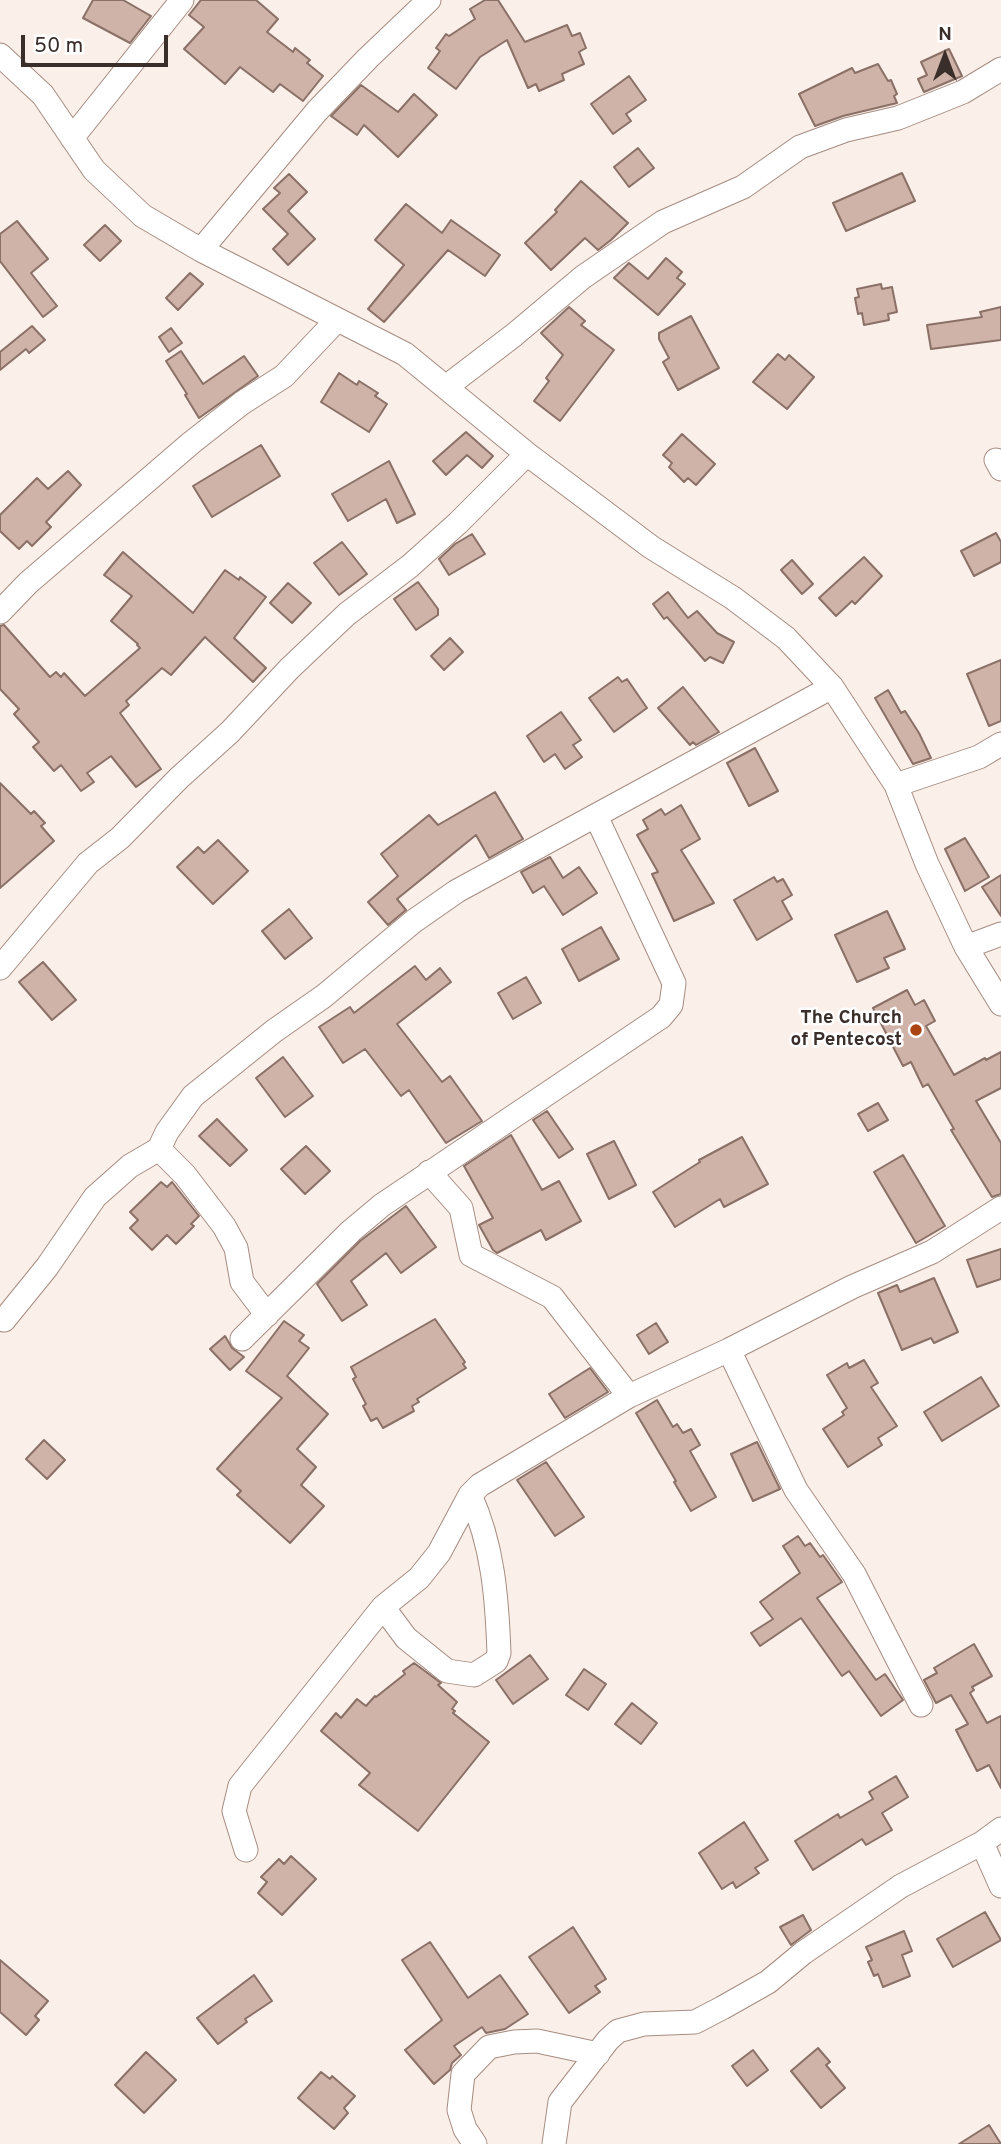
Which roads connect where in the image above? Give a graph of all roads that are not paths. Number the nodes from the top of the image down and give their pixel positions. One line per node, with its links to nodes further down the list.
1 (182, 0): 5 (street)
2 (429, 0): 6 (street)
3 (0, 55): 5 (street)
4 (1001, 69): 8 (street)
5 (72, 138): 6 (street)
6 (201, 250): 7 (street)
7 (336, 321): 8 (street); 10 (street)
8 (446, 387): 9 (street)
9 (527, 454): 11 (street); 17 (street)
10 (0, 612)
11 (832, 687): 13 (street); 14 (street)
12 (1001, 744): 13 (street)
13 (896, 785): 16 (street)
14 (596, 816): 19 (street); 20 (street)
15 (1001, 934): 16 (street)
16 (966, 947): 18 (street)
17 (0, 968)
18 (1001, 1004)
19 (159, 1149): 22 (street); 23 (street)
20 (429, 1172): 22 (street); 26 (street)
21 (1001, 1208): 25 (street)
22 (267, 1315): 24 (street)
23 (4, 1320)
24 (242, 1339)
25 (729, 1350): 26 (street); 29 (street)
26 (629, 1396): 27 (street)
27 (470, 1495): 28 (street); 28 (street)
28 (383, 1607): 32 (street)
29 (921, 1705)
30 (1001, 1829): 31 (street)
31 (982, 1843): 33 (street); 34 (street)
32 (246, 1850)
33 (1001, 1886)
34 (598, 2054): 35 (street); 36 (street)
35 (475, 2144)
36 (554, 2144)

